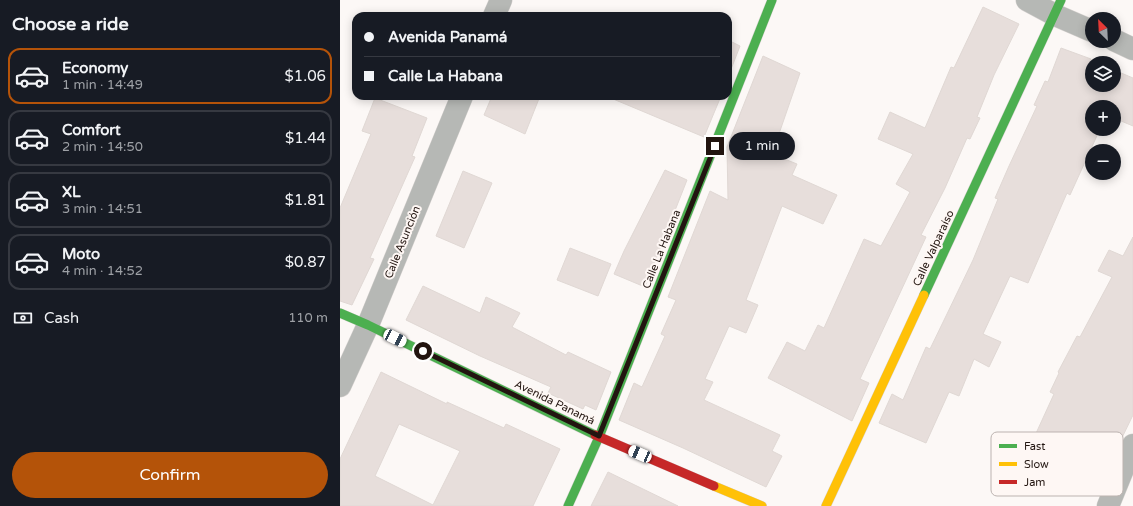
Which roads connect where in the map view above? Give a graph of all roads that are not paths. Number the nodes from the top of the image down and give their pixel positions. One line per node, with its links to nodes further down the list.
1 (501, 0): 5 (street)
2 (772, 0): 13 (street, Calle La Habana)
3 (1027, 0): 4 (street)
4 (1058, 7): 6 (street); 19 (street, Calle Valparaíso)
5 (496, 12)
6 (1085, 26)
7 (1121, 43): 8 (street)
8 (1133, 49)
9 (460, 100): 11 (street, Calle Asunción)
10 (340, 313): 11 (street, Avenida Panamá)
11 (368, 325): 12 (street, Calle Asunción); 13 (street, Avenida Panamá)
12 (340, 386)
13 (599, 436): 17 (street, Calle La Habana); 18 (street, Avenida Panamá)
14 (1133, 445): 15 (street)
15 (1123, 469)
16 (1112, 496): 20 (street)
17 (568, 506)
18 (762, 506)
19 (826, 506)
20 (1108, 506)

